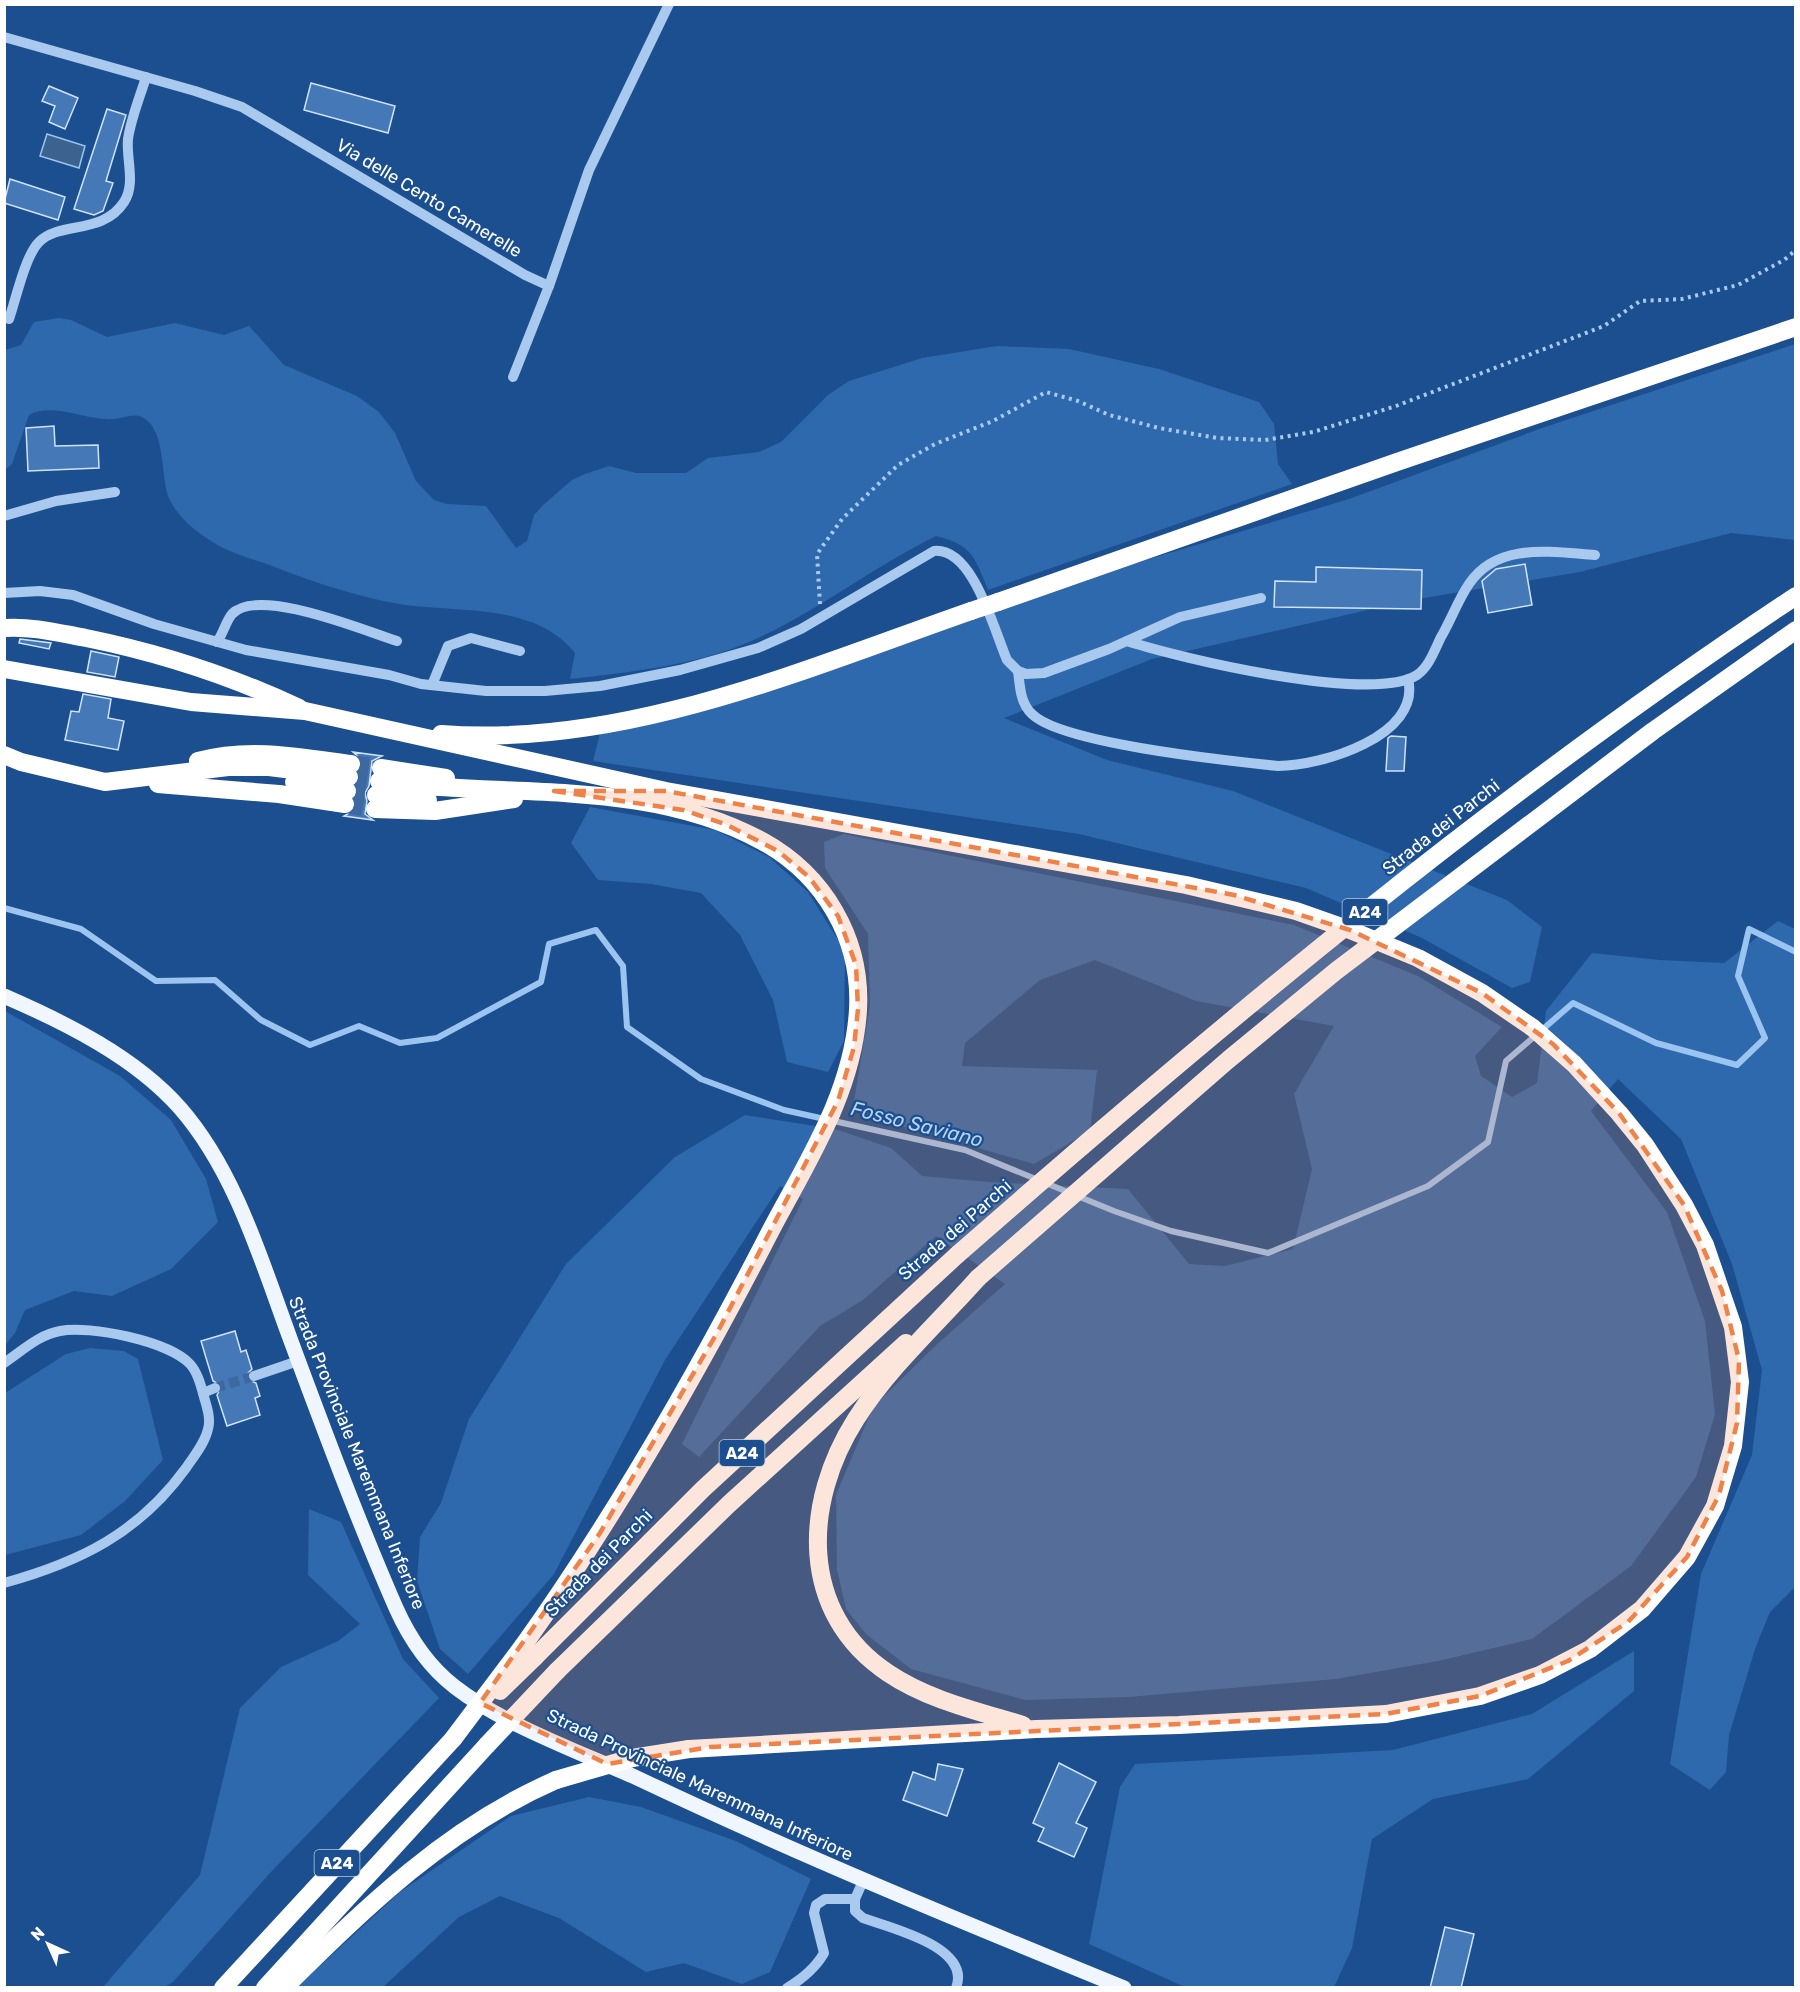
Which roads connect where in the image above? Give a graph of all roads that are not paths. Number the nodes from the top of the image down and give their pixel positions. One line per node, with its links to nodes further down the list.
1 (669, 4): 4 (street)
2 (4, 37): 3 (street, Via delle Cento Camerelle)
3 (146, 77): 4 (street, Via delle Cento Camerelle); 5 (street)
4 (549, 286): 7 (street)
5 (9, 319)
6 (1796, 327): 25 (highway, bridge)
7 (513, 377)
8 (115, 492): 9 (street)
9 (4, 516)
10 (1595, 555): 22 (street)
11 (4, 593): 17 (street)
12 (1796, 596): 41 (highway, Strada dei Parchi / A24, bridge)
13 (1261, 598): 16 (street)
14 (4, 628): 24 (highway)
15 (1796, 630): 34 (highway, A24, bridge)
16 (1127, 641): 21 (street); 22 (street)
17 (217, 642): 18 (street); 23 (street)
18 (397, 642)
19 (520, 651): 23 (street)
20 (4, 669): 24 (highway)
21 (1018, 671): 22 (street); 23 (street)
22 (1408, 680)
23 (432, 685)
24 (305, 711): 25 (highway)
25 (374, 728): 32 (highway)
26 (4, 755): 28 (highway)
27 (146, 779): 28 (highway); 29 (highway); 29 (highway)
28 (124, 781): 29 (highway)
29 (348, 784)
30 (378, 788): 31 (highway); 31 (highway); 31 (highway)
31 (554, 791): 32 (highway); 41 (highway)
32 (666, 791): 42 (highway)
33 (4, 996): 35 (main road, Strada Provinciale Maremmana Inferiore)
34 (978, 1278): 42 (highway); 46 (highway, A24, bridge)
35 (298, 1361): 37 (street); 43 (main road, Strada Provinciale Maremmana Inferiore)
36 (4, 1363): 39 (street)
37 (254, 1376)
38 (215, 1388): 39 (street)
39 (203, 1393): 40 (street)
40 (4, 1583)
41 (529, 1652): 45 (highway, Strada dei Parchi / A24, bridge)
42 (1036, 1729): 47 (highway, bridge)
43 (863, 1881): 44 (street); 50 (main road, Strada Provinciale Maremmana Inferiore)
44 (855, 1899): 48 (street); 49 (street)
45 (222, 1988)
46 (265, 1988)
47 (284, 1988)
48 (786, 1988)
49 (956, 1988)
50 (1124, 1988)

